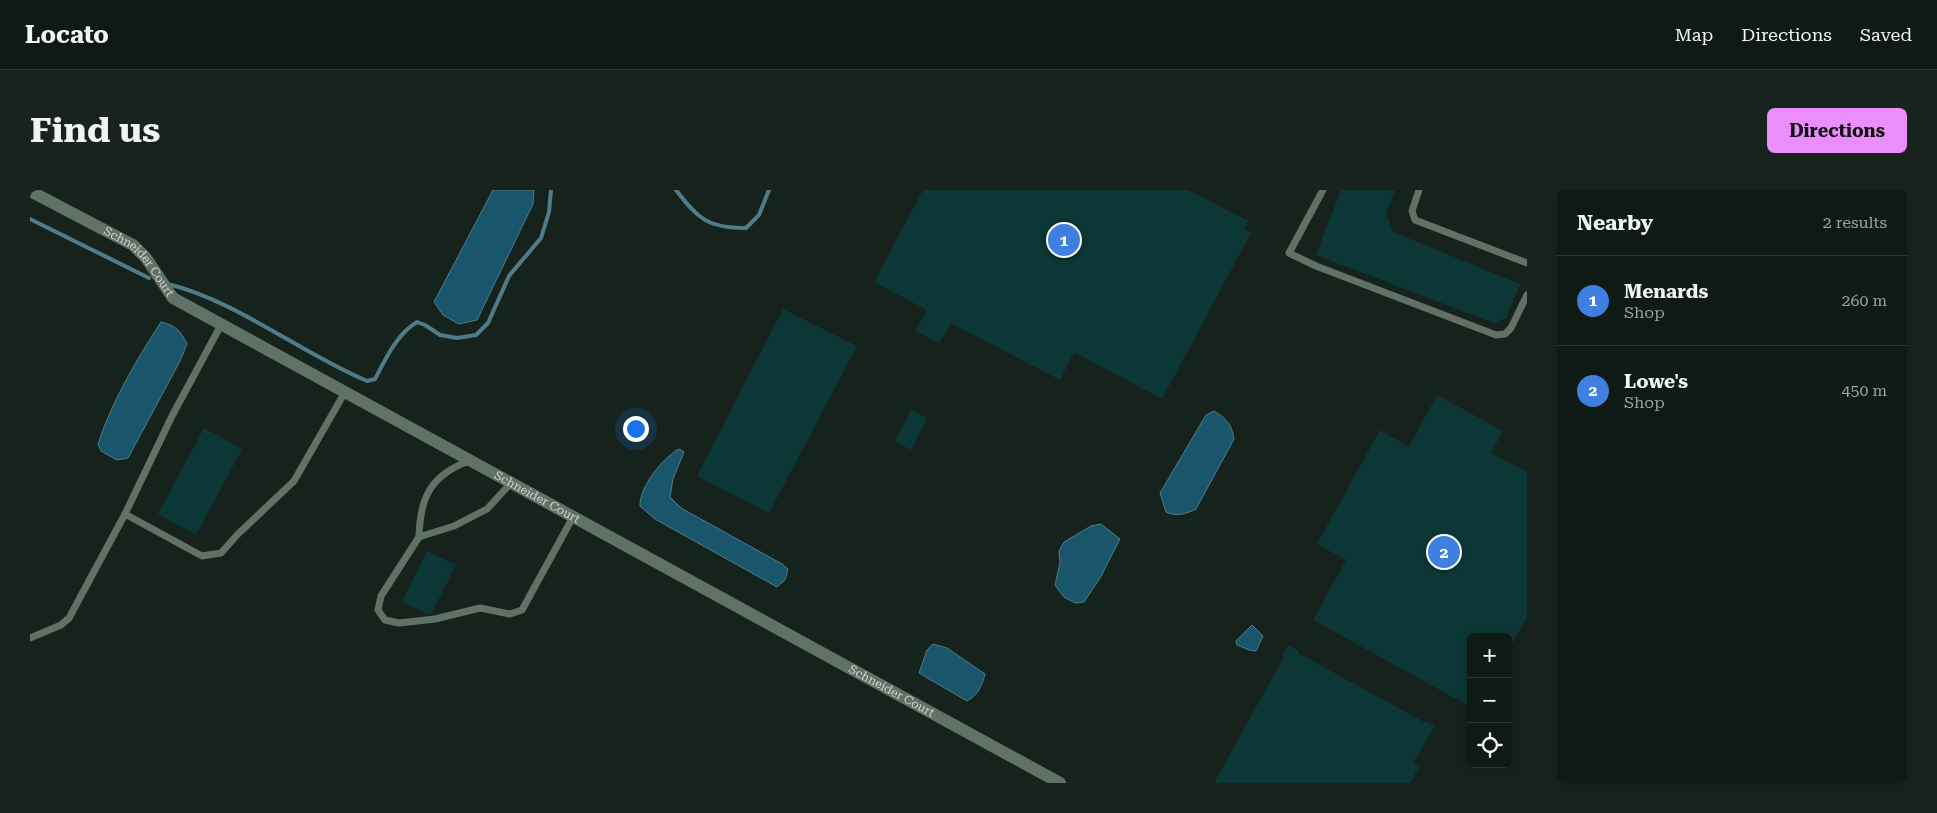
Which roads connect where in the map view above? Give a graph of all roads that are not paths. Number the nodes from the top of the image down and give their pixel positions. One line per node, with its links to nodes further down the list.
1 (1323, 190): 5 (lane)
2 (1419, 190): 4 (lane)
3 (30, 191): 6 (street, Schneider Court)
4 (1527, 262)
5 (1527, 295)
6 (221, 325): 7 (street, Schneider Court); 10 (lane)
7 (345, 392): 8 (street, Schneider Court); 10 (lane)
8 (470, 460): 9 (street, Schneider Court); 12 (lane)
9 (511, 483): 11 (street, Schneider Court); 12 (lane)
10 (125, 514): 13 (lane)
11 (573, 517): 12 (lane); 14 (street, Schneider Court)
12 (420, 537)
13 (30, 638)
14 (1055, 782)

